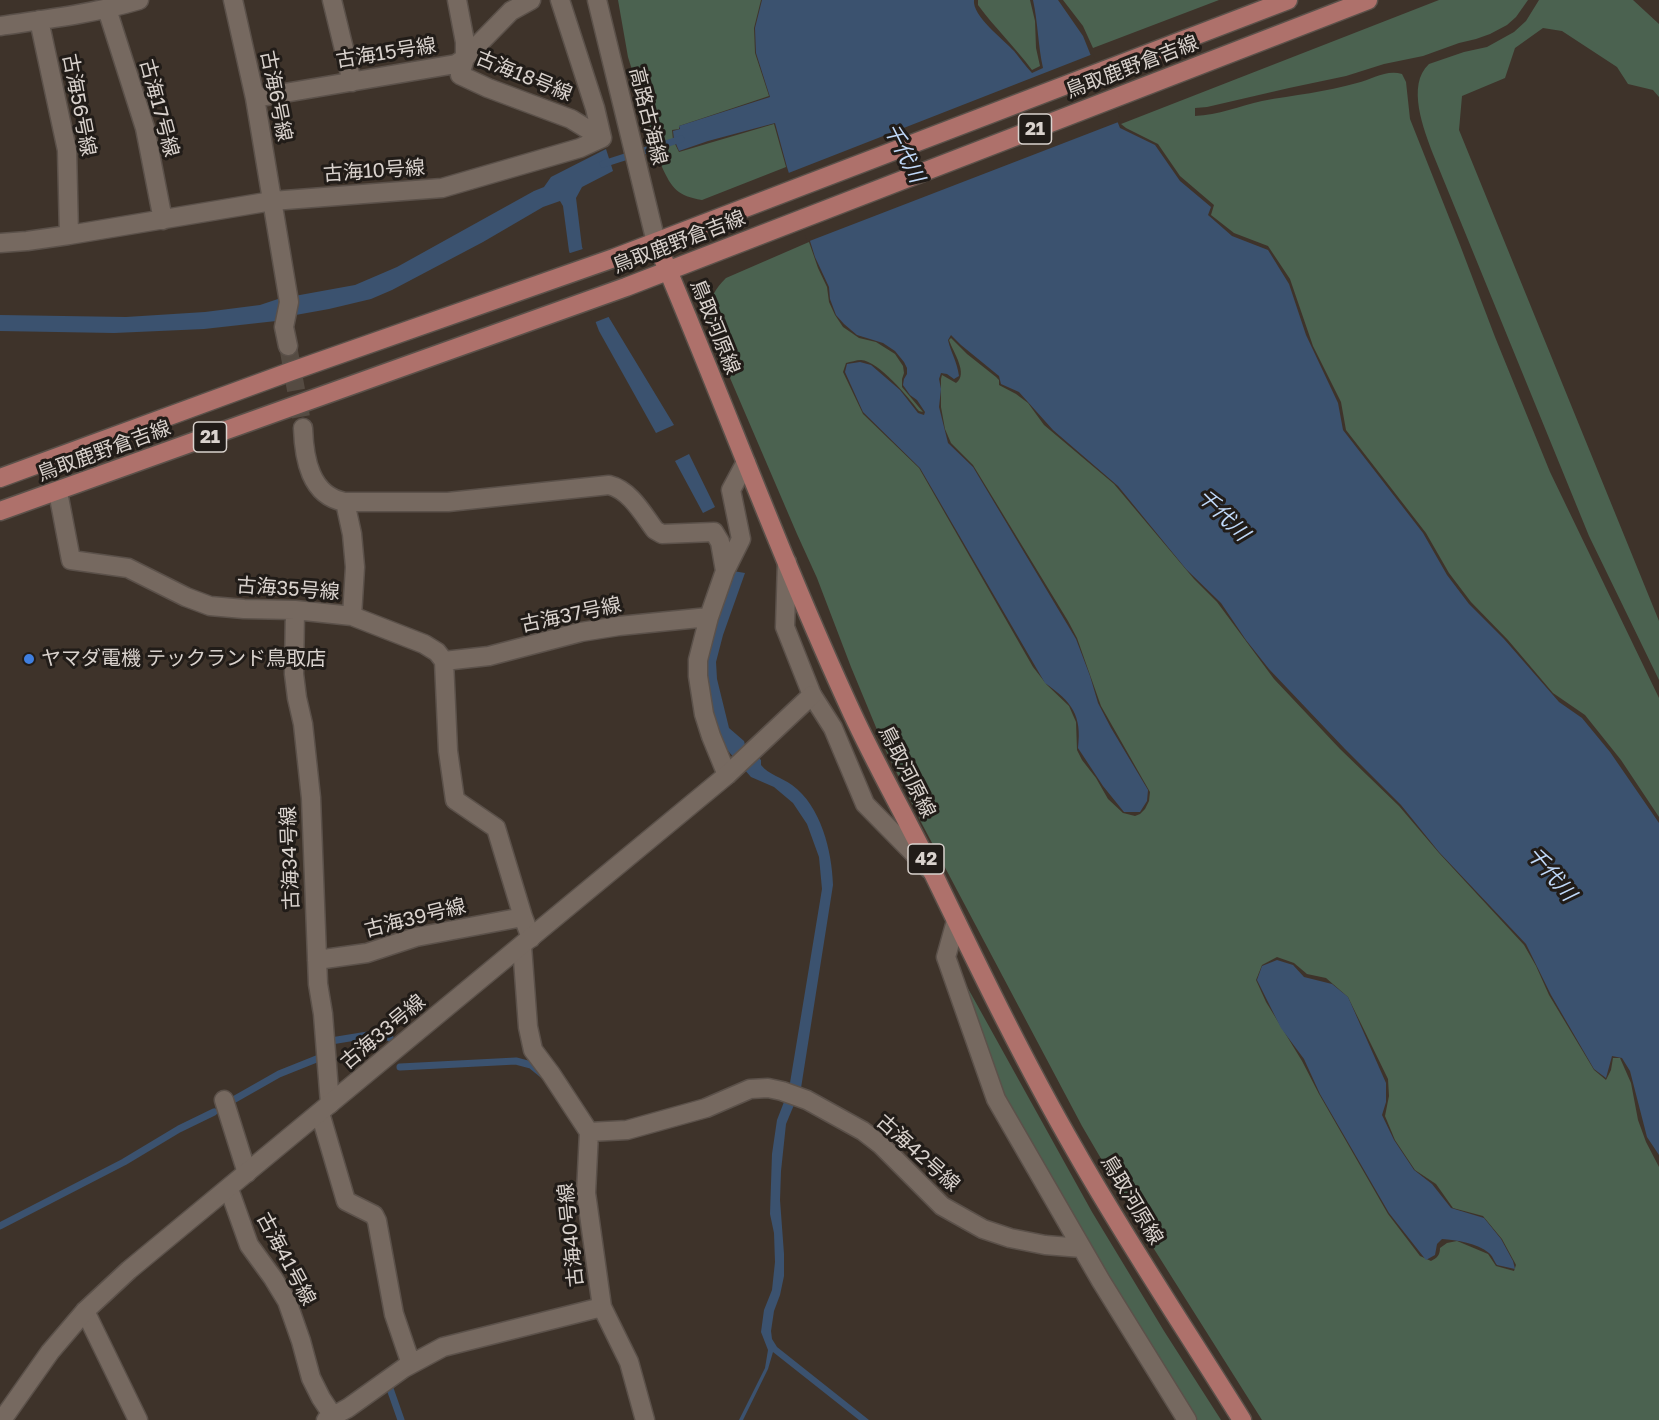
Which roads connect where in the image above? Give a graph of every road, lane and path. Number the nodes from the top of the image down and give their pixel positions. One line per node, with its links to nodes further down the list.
1 (139, 0): 10 (street)
2 (232, 0): 15 (street, 古海6号線)
3 (332, 0): 14 (street)
4 (457, 0): 13 (street, 古海15号線)
5 (531, 0): 13 (street, 古海18号線)
6 (560, 0): 16 (street)
7 (597, 0): 20 (street, 高路古海線)
8 (1288, 0): 20 (main road, 鳥取鹿野倉吉線 / 21)
9 (1368, 0): 22 (main road, 鳥取鹿野倉吉線 / 21)
10 (104, 6): 11 (street); 18 (street, 古海17号線)
11 (39, 20): 12 (street); 19 (street, 古海56号線)
12 (0, 26)
13 (465, 58): 14 (street, 古海15号線); 16 (street, 古海18号線)
14 (352, 82): 15 (street, 古海15号線)
15 (255, 98): 17 (street, 古海6号線)
16 (602, 138): 17 (street, 古海10号線)
17 (272, 201): 18 (street, 古海10号線); 23 (street, 古海6号線)
18 (163, 220): 19 (street, 古海10号線)
19 (69, 235): 21 (street, 古海10号線)
20 (656, 242): 22 (main road, 鳥取河原線 / 42); 26 (main road, 鳥取鹿野倉吉線 / 21)
21 (0, 243)
22 (668, 270): 25 (main road, 鳥取河原線 / 42); 27 (main road, 鳥取鹿野倉吉線 / 21)
23 (288, 346)
24 (303, 428): 28 (street)
25 (746, 462): 30 (main road, 鳥取河原線 / 42); 31 (street)
26 (0, 478)
27 (58, 492): 29 (main road, 鳥取鹿野倉吉線 / 21); 32 (street, 古海35号線)
28 (345, 502): 31 (street); 33 (street)
29 (0, 512)
30 (787, 562): 36 (street); 38 (main road, 鳥取河原線 / 42)
31 (725, 571): 34 (street)
32 (295, 610): 33 (street, 古海35号線); 42 (street, 古海34号線)
33 (352, 616): 35 (street, 古海35号線)
34 (708, 617): 35 (street, 古海37号線); 37 (street)
35 (444, 661): 39 (street)
36 (812, 695): 37 (street, 古海33号線); 38 (street)
37 (727, 775): 41 (street, 古海33号線)
38 (933, 873): 40 (main road, 鳥取河原線 / 42)
39 (523, 917): 41 (street); 42 (street, 古海39号線)
40 (956, 921): 48 (street); 57 (main road, 鳥取河原線 / 42)
41 (526, 942): 44 (street, 古海33号線); 45 (street)
42 (317, 960): 44 (street, 古海34号線)
43 (224, 1100): 46 (street)
44 (325, 1108): 46 (street, 古海33号線); 51 (street, 古海34号線)
45 (589, 1132): 48 (street, 古海42号線); 49 (street, 古海40号線)
46 (247, 1173): 47 (street, 古海33号線)
47 (229, 1188): 50 (street, 古海33号線); 52 (street, 古海41号線)
48 (1082, 1248): 56 (street)
49 (602, 1307): 51 (street, 古海40号線); 55 (street)
50 (85, 1311): 53 (street, 古海33号線); 54 (street)
51 (411, 1364): 52 (street, 古海40号線)
52 (330, 1418)
53 (2, 1420)
54 (138, 1420)
55 (645, 1420)
56 (1186, 1420)
57 (1242, 1420)

